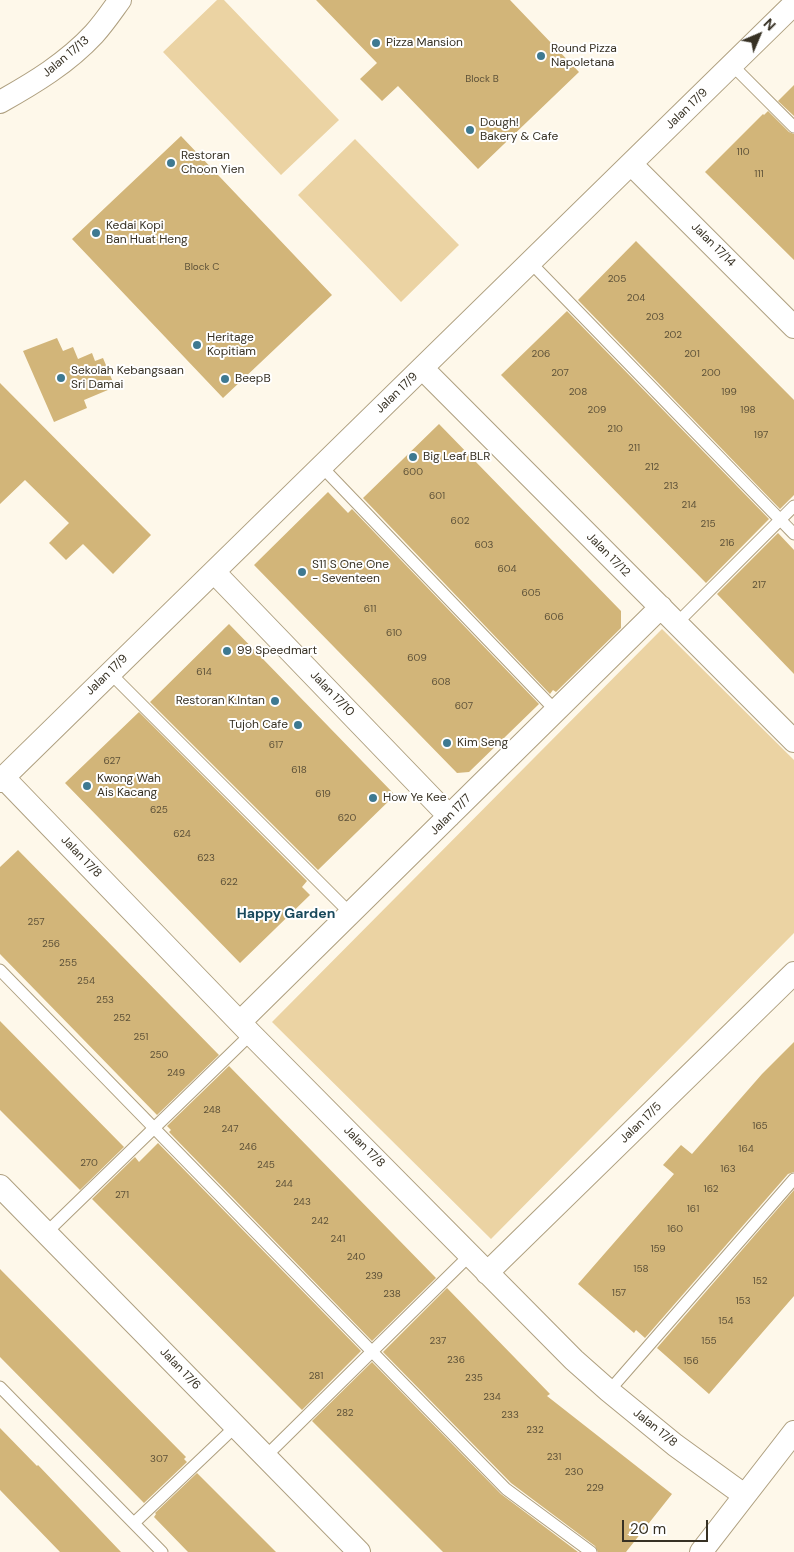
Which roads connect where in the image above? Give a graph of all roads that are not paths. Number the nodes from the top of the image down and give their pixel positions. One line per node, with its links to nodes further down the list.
1 (120, 0): 4 (street, Jalan 17/13)
2 (794, 4): 3 (street, Jalan 17/9)
3 (732, 64): 5 (lane); 6 (street, Jalan 17/9)
4 (0, 102)
5 (794, 127)
6 (631, 164): 7 (street, Jalan 17/9); 8 (street, Jalan 17/14)
7 (530, 262): 9 (street, Jalan 17/9); 12 (lane)
8 (794, 327)
9 (422, 368): 10 (street, Jalan 17/9); 15 (street, Jalan 17/12)
10 (322, 466): 14 (street, Jalan 17/9); 18 (lane)
11 (794, 506): 12 (lane)
12 (780, 520): 13 (lane); 16 (lane)
13 (794, 534)
14 (214, 572): 17 (street, Jalan 17/9); 21 (street, Jalan 17/10)
15 (661, 608): 16 (street, Jalan 17/12); 18 (street, Jalan 17/7)
16 (676, 623): 19 (street, Jalan 17/12)
17 (110, 673): 20 (street, Jalan 17/9); 22 (lane)
18 (556, 711): 21 (street, Jalan 17/7)
19 (794, 741)
20 (2, 779): 25 (street, Jalan 17/8)
21 (449, 816): 22 (street, Jalan 17/7)
22 (350, 914): 25 (street, Jalan 17/7)
23 (0, 970): 26 (lane)
24 (794, 973): 31 (street, Jalan 17/5)
25 (246, 1028): 26 (lane); 30 (street, Jalan 17/8)
26 (154, 1128): 29 (lane); 32 (lane)
27 (794, 1179): 34 (lane)
28 (0, 1186): 29 (street, Jalan 17/6)
29 (46, 1233): 35 (street, Jalan 17/6)
30 (470, 1255): 31 (street, Jalan 17/8); 32 (lane)
31 (487, 1273): 34 (street, Jalan 17/8)
32 (372, 1352): 37 (lane); 42 (lane)
33 (0, 1388): 39 (lane)
34 (608, 1391): 38 (street, Jalan 17/8)
35 (236, 1426): 37 (street, Jalan 17/6); 39 (lane)
36 (794, 1432): 38 (street)
37 (266, 1456): 41 (street, Jalan 17/6)
38 (744, 1495): 43 (street)
39 (134, 1523): 40 (lane)
40 (162, 1552)
41 (360, 1552)
42 (591, 1552)
43 (701, 1552)

